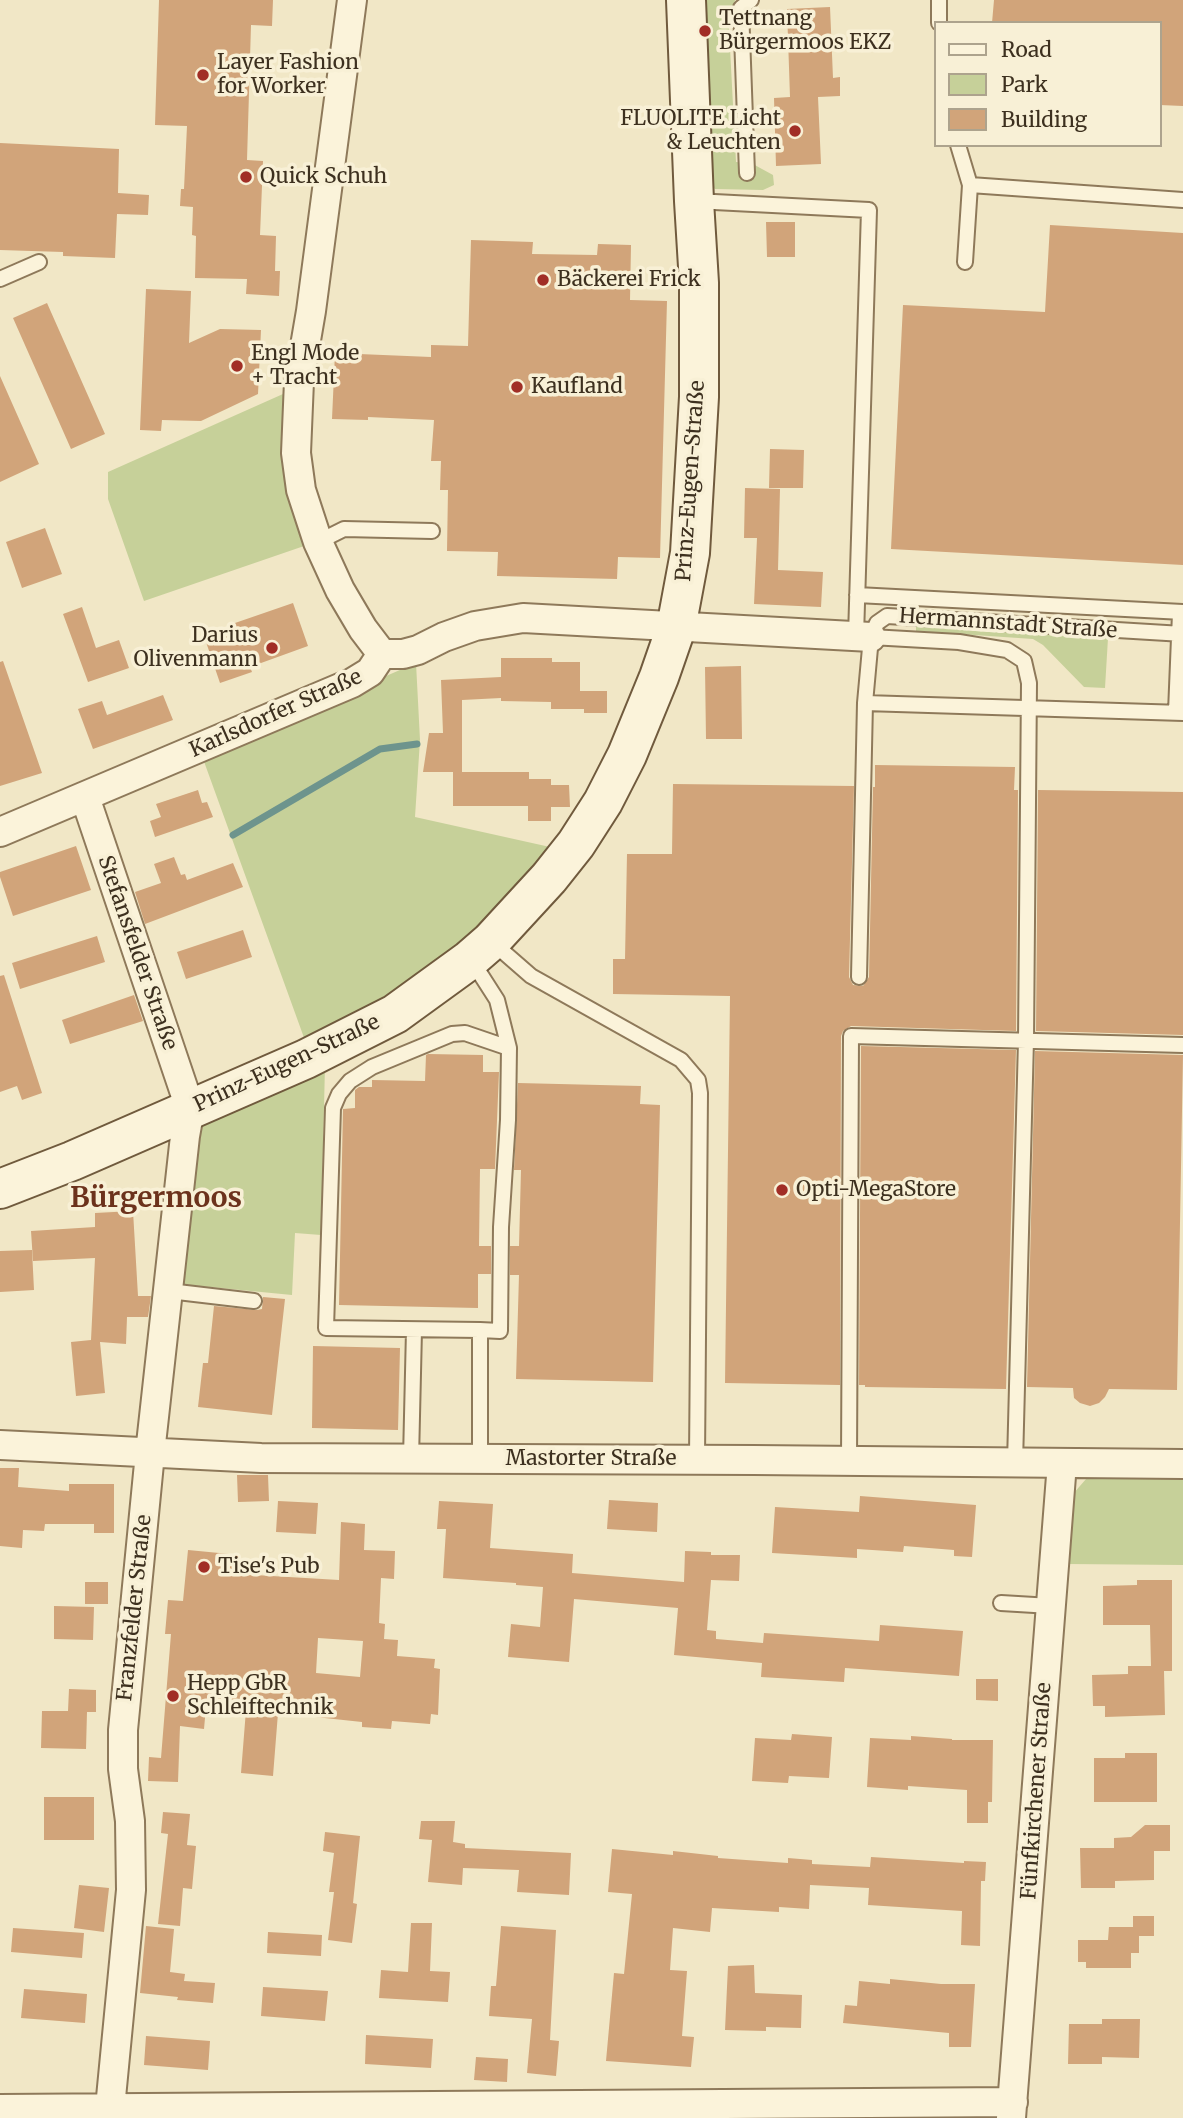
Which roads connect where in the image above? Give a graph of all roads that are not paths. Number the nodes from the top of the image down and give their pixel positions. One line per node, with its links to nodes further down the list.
1 (352, 0): 15 (street)
2 (686, 0): 10 (street, Prinz-Eugen-Straße)
3 (751, 0): 7 (lane)
4 (939, 0): 5 (lane)
5 (939, 21)
6 (959, 147): 8 (lane)
7 (747, 173)
8 (970, 185): 9 (lane); 12 (lane)
9 (1183, 200)
10 (694, 201): 16 (lane); 18 (street, Prinz-Eugen-Straße)
11 (39, 262): 13 (lane)
12 (965, 262)
13 (0, 279)
14 (432, 531): 15 (lane)
15 (318, 542): 21 (street)
16 (857, 595): 17 (lane); 20 (lane)
17 (1181, 612): 19 (lane)
18 (676, 628): 20 (street); 21 (street, Karlsdorfer Straße); 27 (street, Prinz-Eugen-Straße)
19 (1181, 634): 20 (lane, Hermannstadt Straße); 24 (lane)
20 (863, 636): 22 (lane); 23 (lane)
21 (382, 654): 25 (street, Karlsdorfer Straße)
22 (865, 703): 23 (lane); 28 (lane)
23 (1028, 709): 24 (lane); 29 (lane)
24 (1180, 712)
25 (85, 797): 26 (street, Karlsdorfer Straße); 32 (street, Stefansfelder Straße)
26 (0, 832)
27 (480, 951): 31 (lane); 32 (street, Prinz-Eugen-Straße); 42 (lane)
28 (859, 977)
29 (1026, 1040): 30 (lane); 43 (lane); 44 (lane)
30 (1183, 1045)
31 (509, 1048): 36 (lane); 37 (lane)
32 (190, 1108): 33 (street, Prinz-Eugen-Straße); 34 (street, Franzfelder Straße)
33 (0, 1189)
34 (169, 1292): 35 (lane); 39 (street, Franzfelder Straße)
35 (254, 1301)
36 (414, 1330): 37 (lane); 40 (lane)
37 (480, 1330): 41 (lane)
38 (0, 1445): 39 (street, Mastorter Straße)
39 (150, 1453): 40 (street, Mastorter Straße); 49 (street, Franzfelder Straße)
40 (411, 1459): 41 (street, Mastorter Straße)
41 (480, 1459): 42 (street, Mastorter Straße)
42 (697, 1460): 43 (street, Mastorter Straße)
43 (849, 1461): 44 (street, Mastorter Straße)
44 (1014, 1463): 45 (street, Mastorter Straße)
45 (1062, 1463): 46 (street, Mastorter Straße); 48 (street, Fünfkirchener Straße)
46 (1183, 1464)
47 (1001, 1602): 48 (lane)
48 (1051, 1606): 51 (street, Fünfkirchener Straße)
49 (110, 2108): 50 (street); 53 (street)
50 (0, 2109)
51 (1012, 2110): 52 (street)
52 (554, 2112): 53 (street)
53 (215, 2113)

